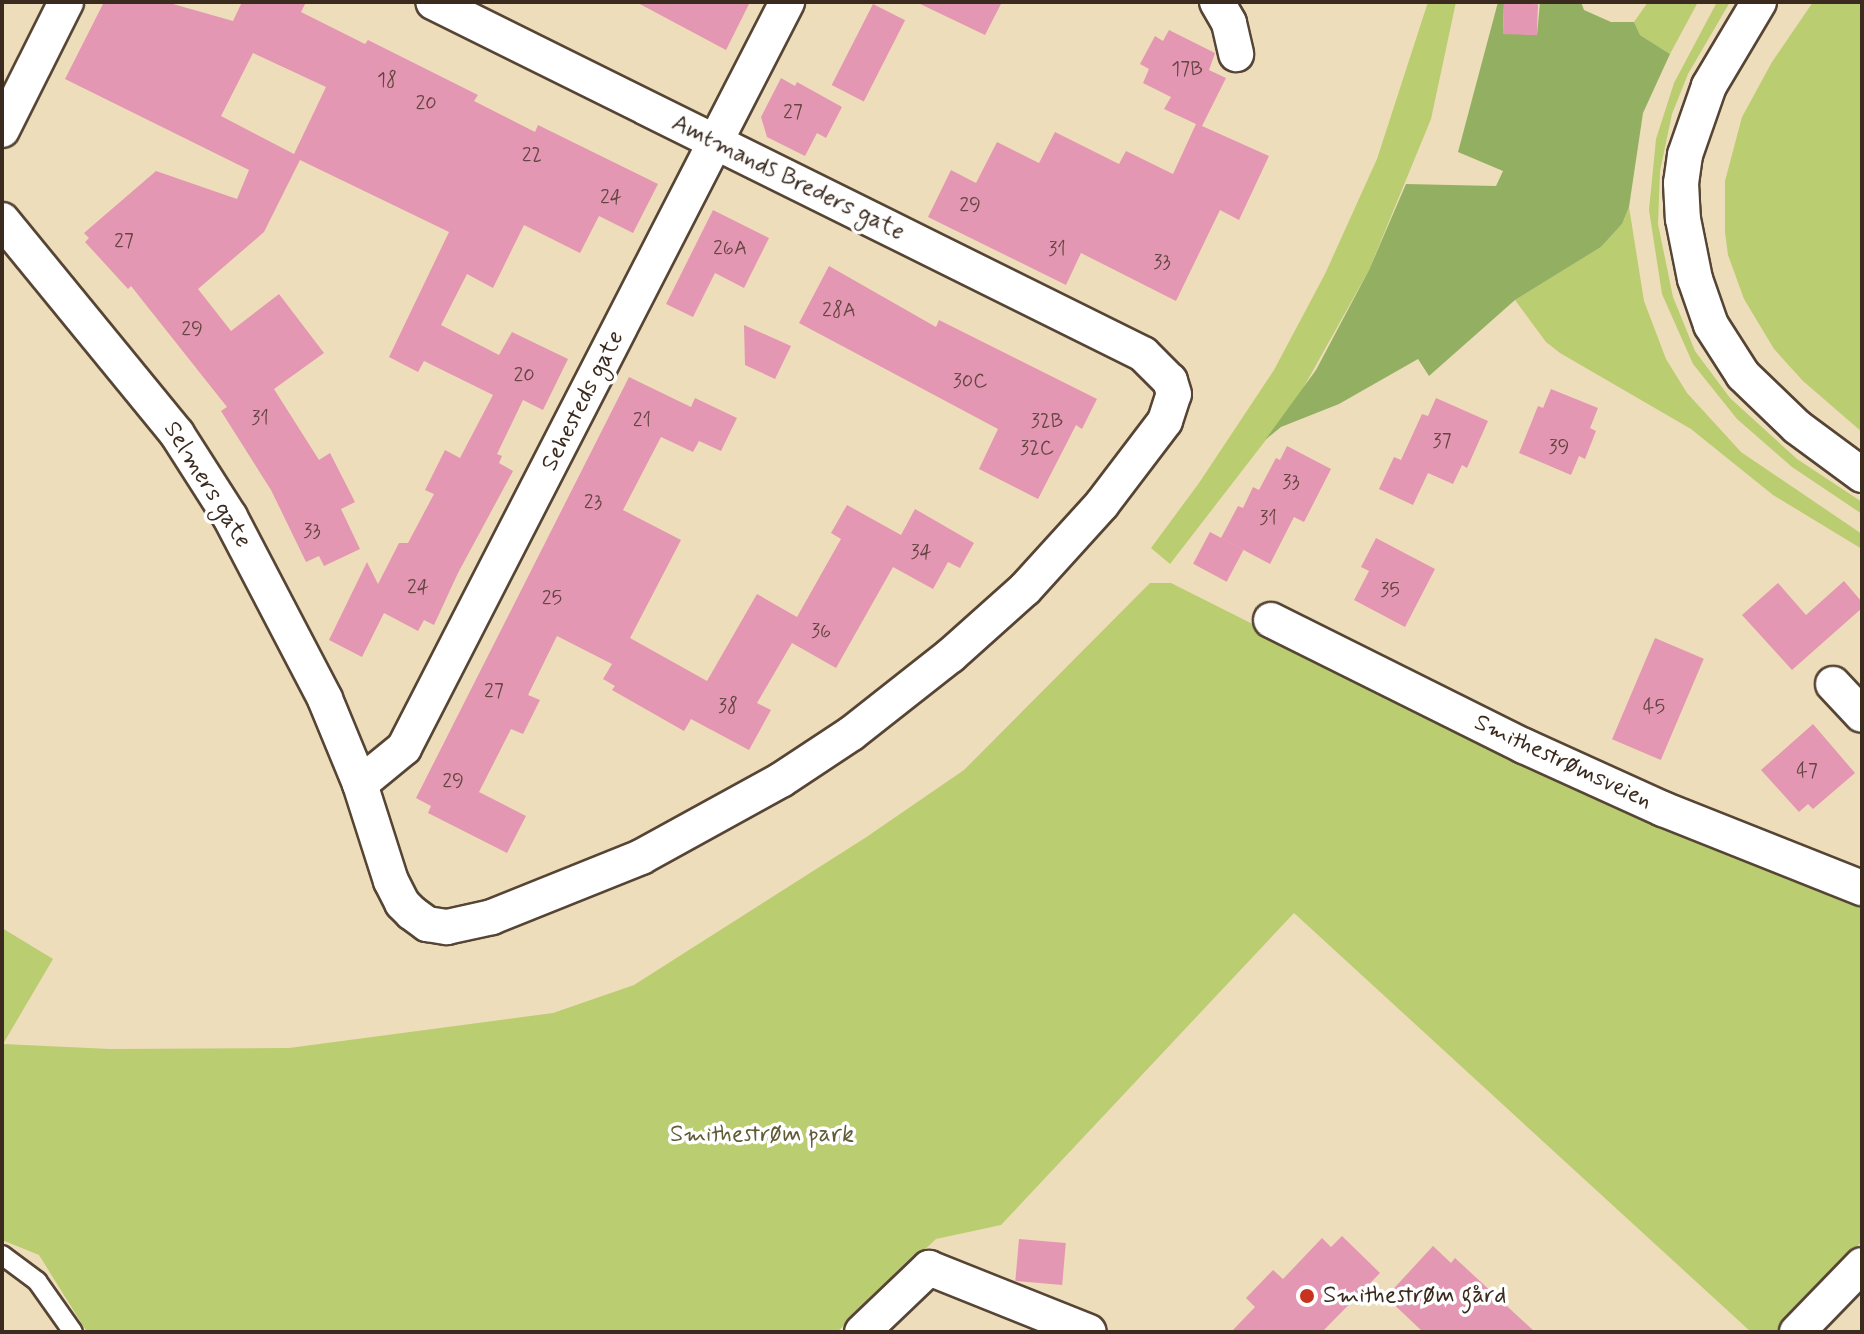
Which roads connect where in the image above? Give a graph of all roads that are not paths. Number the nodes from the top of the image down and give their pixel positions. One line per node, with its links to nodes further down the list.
1 (66, 2): 7 (street)
2 (787, 2): 8 (street, Sehesteds gate)
3 (1217, 2): 6 (street)
4 (1759, 2): 11 (street)
5 (449, 6): 8 (street, Amtmands Breders gate)
6 (1236, 54)
7 (2, 130)
8 (717, 143): 10 (street, Amtmands Breders gate); 15 (street, Sehesteds gate)
9 (2, 220): 15 (street, Selmers gate)
10 (1143, 354): 15 (street, Selmers gate)
11 (1862, 475)
12 (1271, 620): 16 (street, Smithestrømsveien)
13 (1833, 684): 14 (street)
14 (1862, 715)
15 (360, 784)
16 (1862, 888)
17 (2, 1255): 19 (lane)
18 (1862, 1265): 22 (street)
19 (73, 1332)
20 (862, 1332): 21 (street)
21 (1089, 1332)
22 (1797, 1332)

